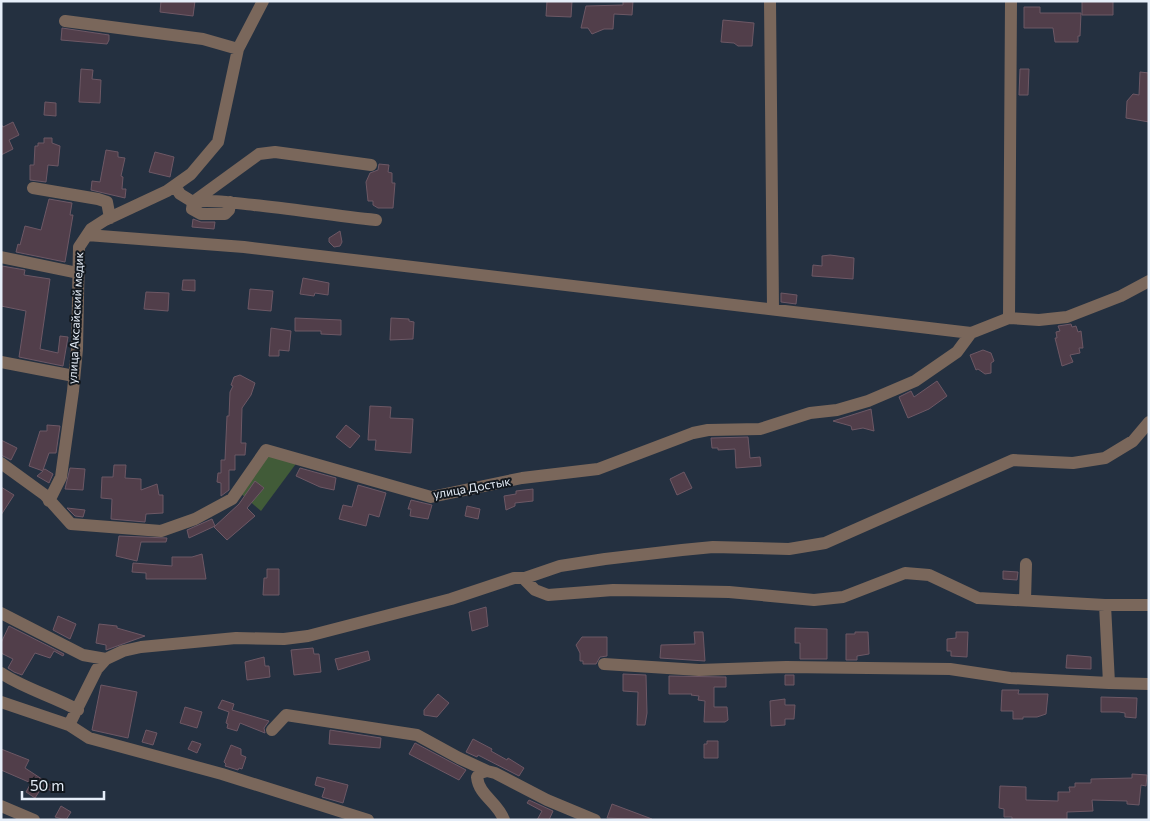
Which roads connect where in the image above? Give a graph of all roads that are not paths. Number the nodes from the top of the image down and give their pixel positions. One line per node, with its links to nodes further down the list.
1 (263, 1): 5 (street, улица Аксайский медик)
2 (770, 1): 16 (street)
3 (1011, 1): 17 (street)
4 (65, 21): 5 (street)
5 (238, 49): 7 (street, улица Аксайский медик)
6 (371, 165): 9 (street)
7 (175, 186): 9 (street); 10 (street, улица Аксайский медик)
8 (33, 188): 10 (street)
9 (193, 202): 11 (street)
10 (110, 218): 12 (street, улица Аксайский медик)
11 (376, 220)
12 (87, 235): 14 (street, улица Аксайский медик); 16 (street)
13 (1, 257): 14 (street)
14 (78, 273): 20 (street, улица Аксайский медик)
15 (1149, 281): 17 (street)
16 (773, 309): 18 (street)
17 (1009, 318): 18 (street)
18 (972, 333): 23 (street, улица Достык)
19 (1, 362): 20 (street)
20 (74, 376): 23 (street, улица Аксайский медик)
21 (1149, 422): 25 (street)
22 (1, 463): 23 (street, улица Достык)
23 (49, 501)
24 (1026, 564): 26 (street)
25 (525, 578): 26 (street); 31 (street)
26 (1025, 600): 27 (street)
27 (1105, 605): 28 (street); 35 (street)
28 (1149, 606)
29 (1, 612): 30 (street)
30 (83, 655): 31 (street); 33 (street)
31 (106, 659): 33 (street)
32 (604, 664): 35 (street)
33 (97, 669): 38 (street)
34 (1, 673): 38 (street)
35 (1109, 683): 36 (street)
36 (1149, 684)
37 (1, 702): 39 (street)
38 (78, 710): 39 (street)
39 (69, 725): 46 (street)
40 (272, 730): 41 (street)
41 (467, 762): 42 (street); 43 (street)
42 (487, 771): 43 (street); 48 (street)
43 (478, 781): 47 (street)
44 (1, 806): 45 (street)
45 (34, 820)
46 (368, 820)
47 (504, 820)
48 (595, 820)

